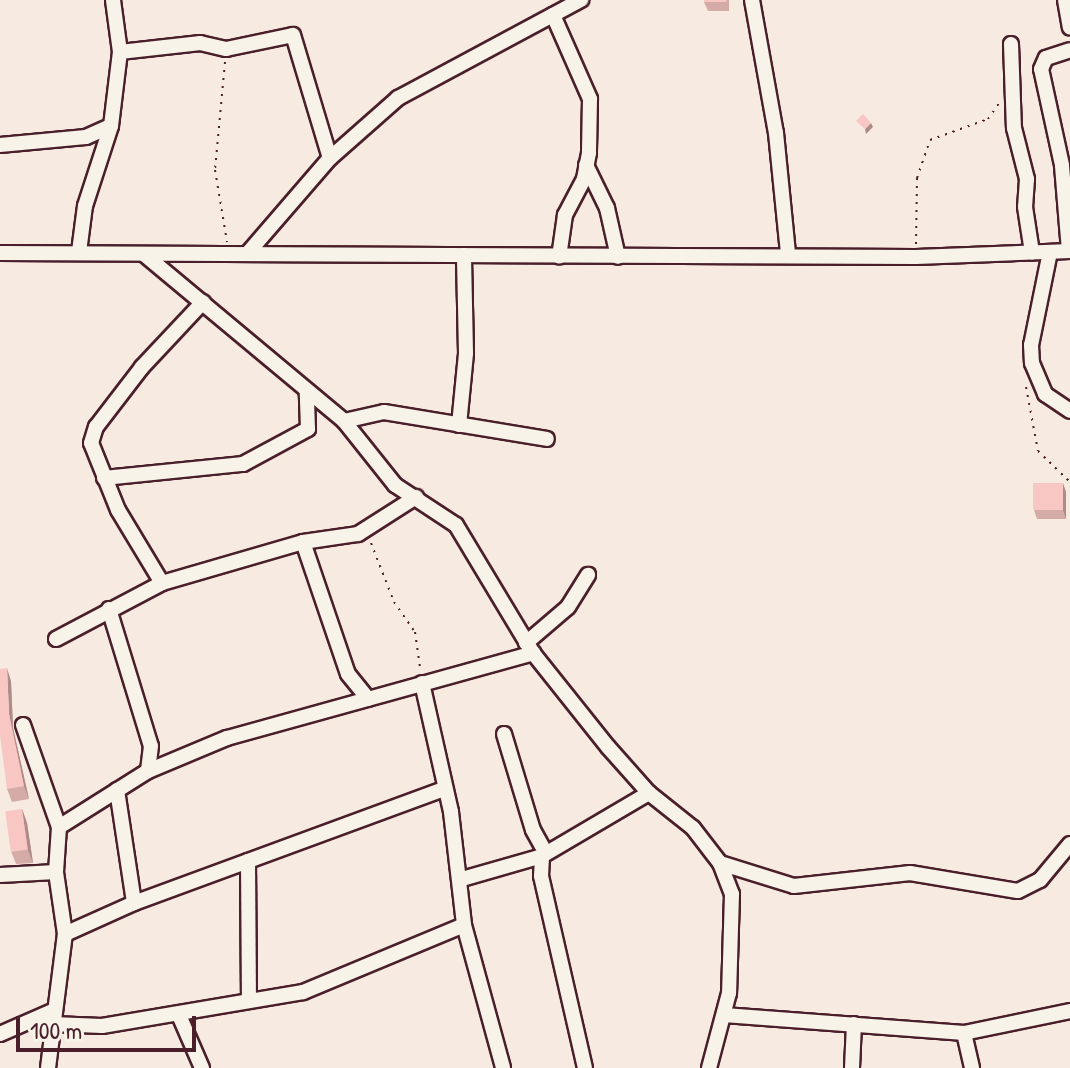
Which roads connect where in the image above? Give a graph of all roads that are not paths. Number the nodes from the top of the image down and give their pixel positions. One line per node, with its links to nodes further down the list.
1 (113, 0): 9 (street)
2 (581, 0): 5 (street)
3 (752, 0): 20 (street)
4 (1065, 0): 6 (street)
5 (553, 15): 12 (street); 13 (street)
6 (1070, 28)
7 (1011, 44): 16 (street)
8 (1070, 50): 14 (street)
9 (120, 52): 10 (street); 12 (street)
10 (111, 126): 11 (street); 15 (street)
11 (0, 145)
12 (330, 158): 19 (street)
13 (586, 165): 23 (street); 24 (street)
14 (1070, 251): 17 (street)
15 (79, 252): 18 (street); 21 (street)
16 (1032, 252): 17 (street); 20 (street)
17 (1050, 252): 27 (street)
18 (0, 253)
19 (247, 254): 21 (street); 22 (street)
20 (788, 254): 24 (street)
21 (145, 255): 25 (street)
22 (464, 255): 23 (street); 29 (street)
23 (559, 257): 24 (street)
24 (618, 257)
25 (203, 302): 26 (street); 31 (street)
26 (307, 391): 28 (street); 31 (street)
27 (1070, 411)
28 (344, 421): 29 (street); 32 (street)
29 (459, 425): 30 (street)
30 (547, 439)
31 (104, 478): 35 (street)
32 (416, 497): 33 (street); 38 (street)
33 (303, 542): 35 (street); 40 (street)
34 (588, 575): 38 (street)
35 (162, 583): 36 (street)
36 (109, 609): 37 (street); 43 (street)
37 (56, 639)
38 (529, 648): 39 (street); 46 (street)
39 (420, 683): 40 (street); 44 (street)
40 (368, 699): 43 (street)
41 (23, 725): 47 (street)
42 (504, 734): 49 (street)
43 (148, 771): 45 (street)
44 (444, 789): 50 (street); 54 (street)
45 (117, 790): 47 (street); 55 (street)
46 (649, 793): 49 (street); 51 (street)
47 (59, 827): 52 (street)
48 (1070, 844): 51 (street)
49 (544, 854): 54 (street); 69 (street)
50 (248, 861): 55 (street); 58 (street)
51 (720, 863): 61 (street)
52 (56, 872): 53 (street); 57 (street)
53 (0, 875)
54 (462, 879): 56 (street)
55 (134, 903): 57 (street)
56 (464, 925): 58 (street); 68 (street)
57 (65, 934): 62 (street)
58 (249, 1000): 60 (street)
59 (1070, 1011): 64 (street)
60 (179, 1015): 62 (street); 67 (street)
61 (724, 1015): 63 (street); 70 (street)
62 (54, 1017): 65 (street); 66 (street)
63 (854, 1024): 64 (street); 71 (street)
64 (964, 1033): 72 (street)
65 (0, 1034)
66 (48, 1068)
67 (202, 1068)
68 (503, 1068)
69 (585, 1068)
70 (709, 1068)
71 (852, 1068)
72 (972, 1068)

